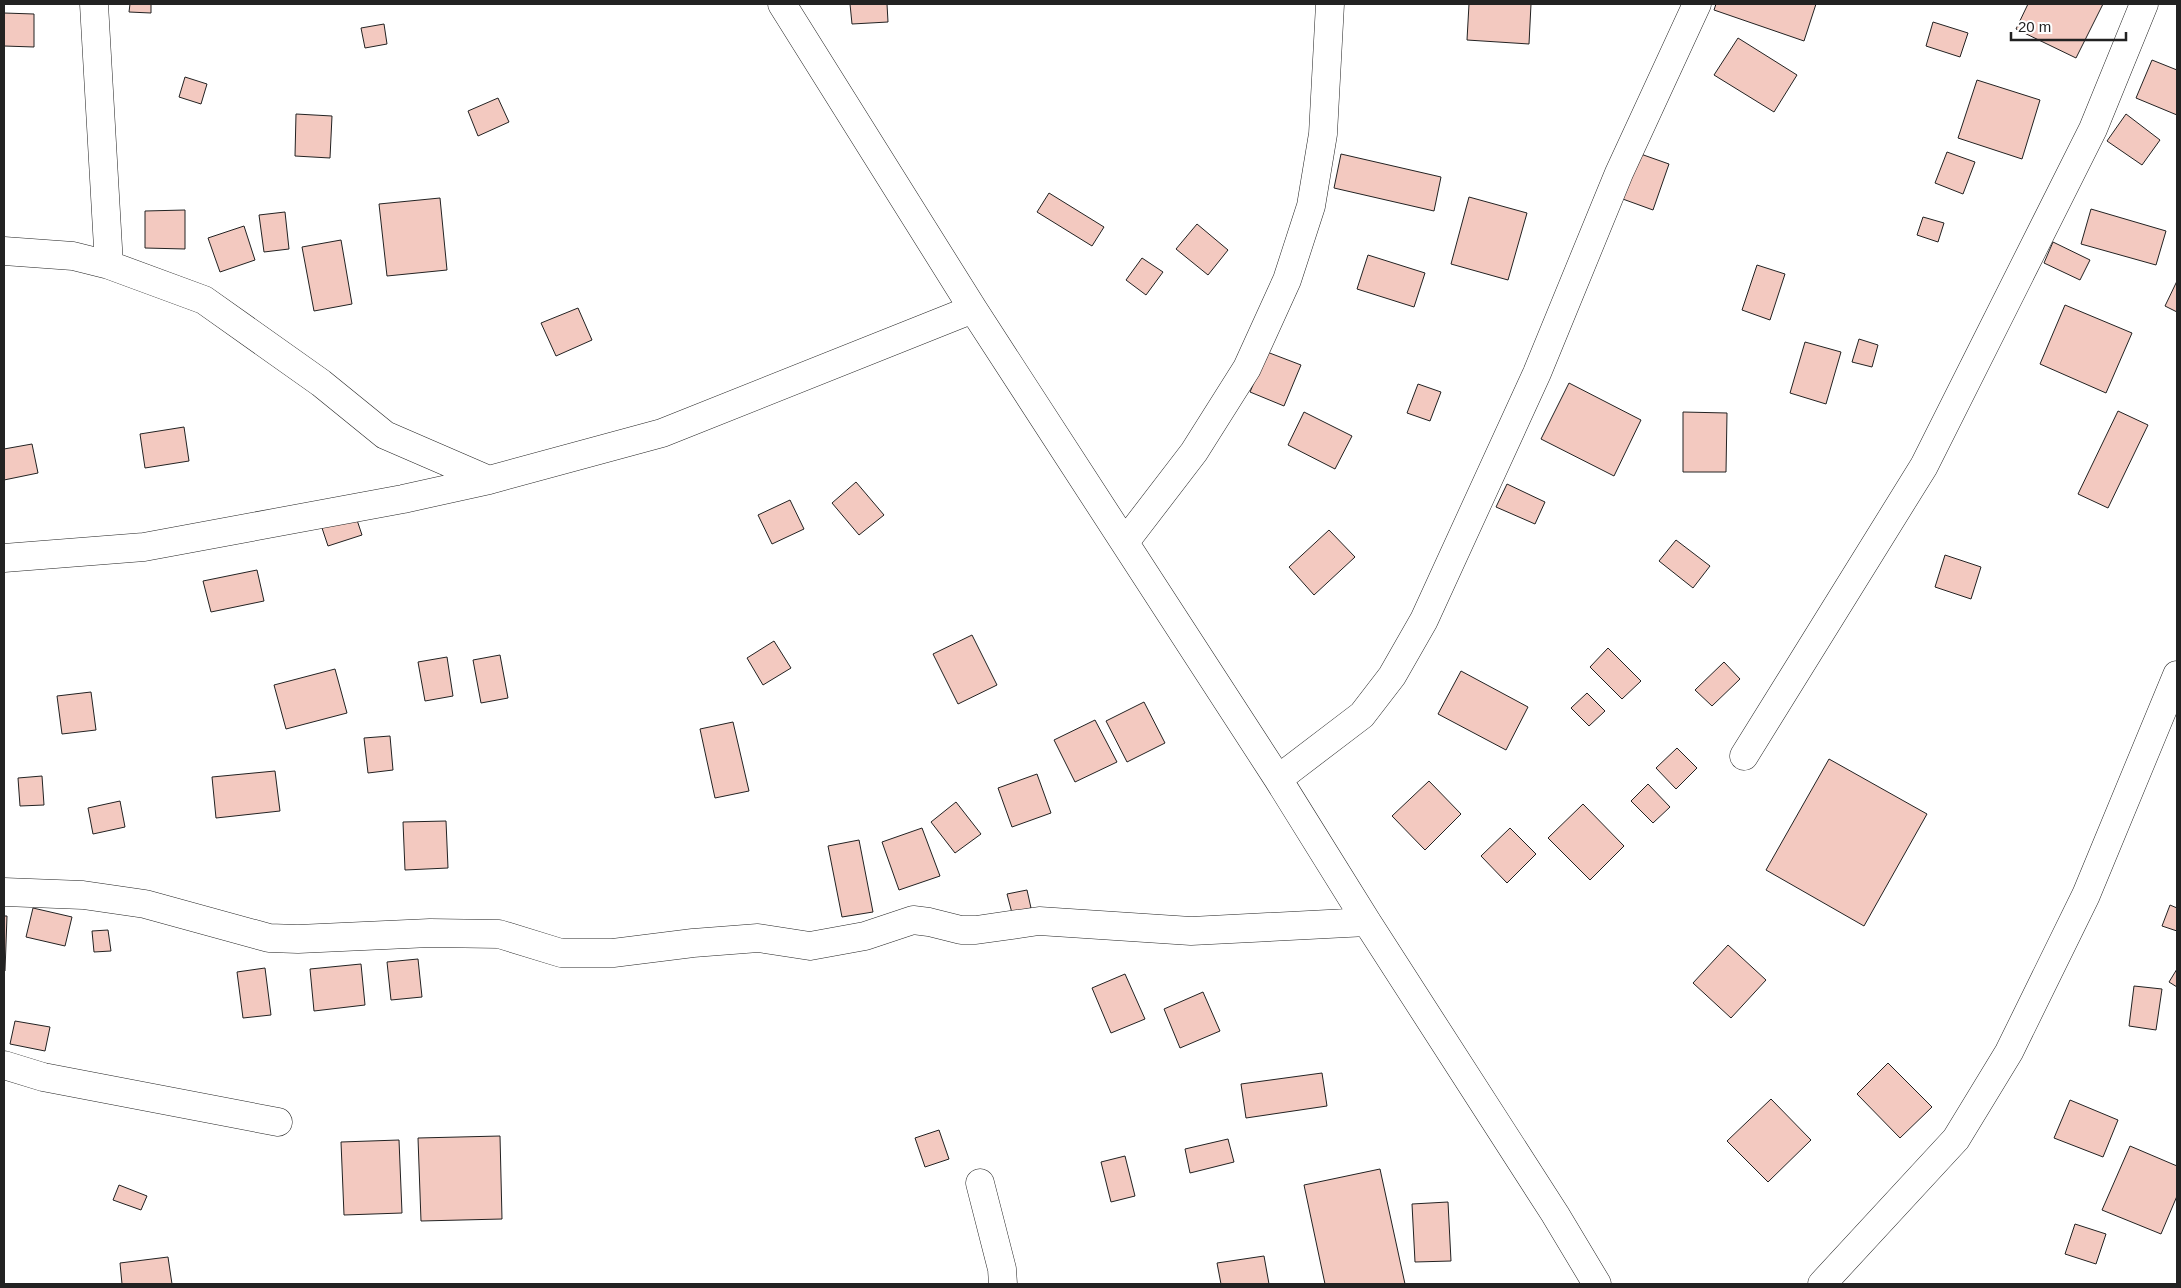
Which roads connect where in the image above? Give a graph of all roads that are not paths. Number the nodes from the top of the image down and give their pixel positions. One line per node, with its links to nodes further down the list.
1 (94, 4): 7 (street)
2 (782, 4): 8 (street)
3 (1330, 4): 10 (street)
4 (1697, 4): 14 (street)
5 (2144, 4): 13 (street)
6 (4, 251): 7 (street)
7 (109, 264): 9 (street)
8 (973, 309): 9 (street); 10 (street)
9 (489, 480): 11 (street)
10 (1125, 542): 14 (street)
11 (4, 558)
12 (2177, 675): 22 (street)
13 (1744, 756)
14 (1278, 779): 16 (street)
15 (4, 892): 16 (street)
16 (1367, 922): 21 (street)
17 (4, 1065): 18 (street)
18 (278, 1122)
19 (980, 1183): 20 (street)
20 (1003, 1284)
21 (1597, 1284)
22 (1822, 1284)

